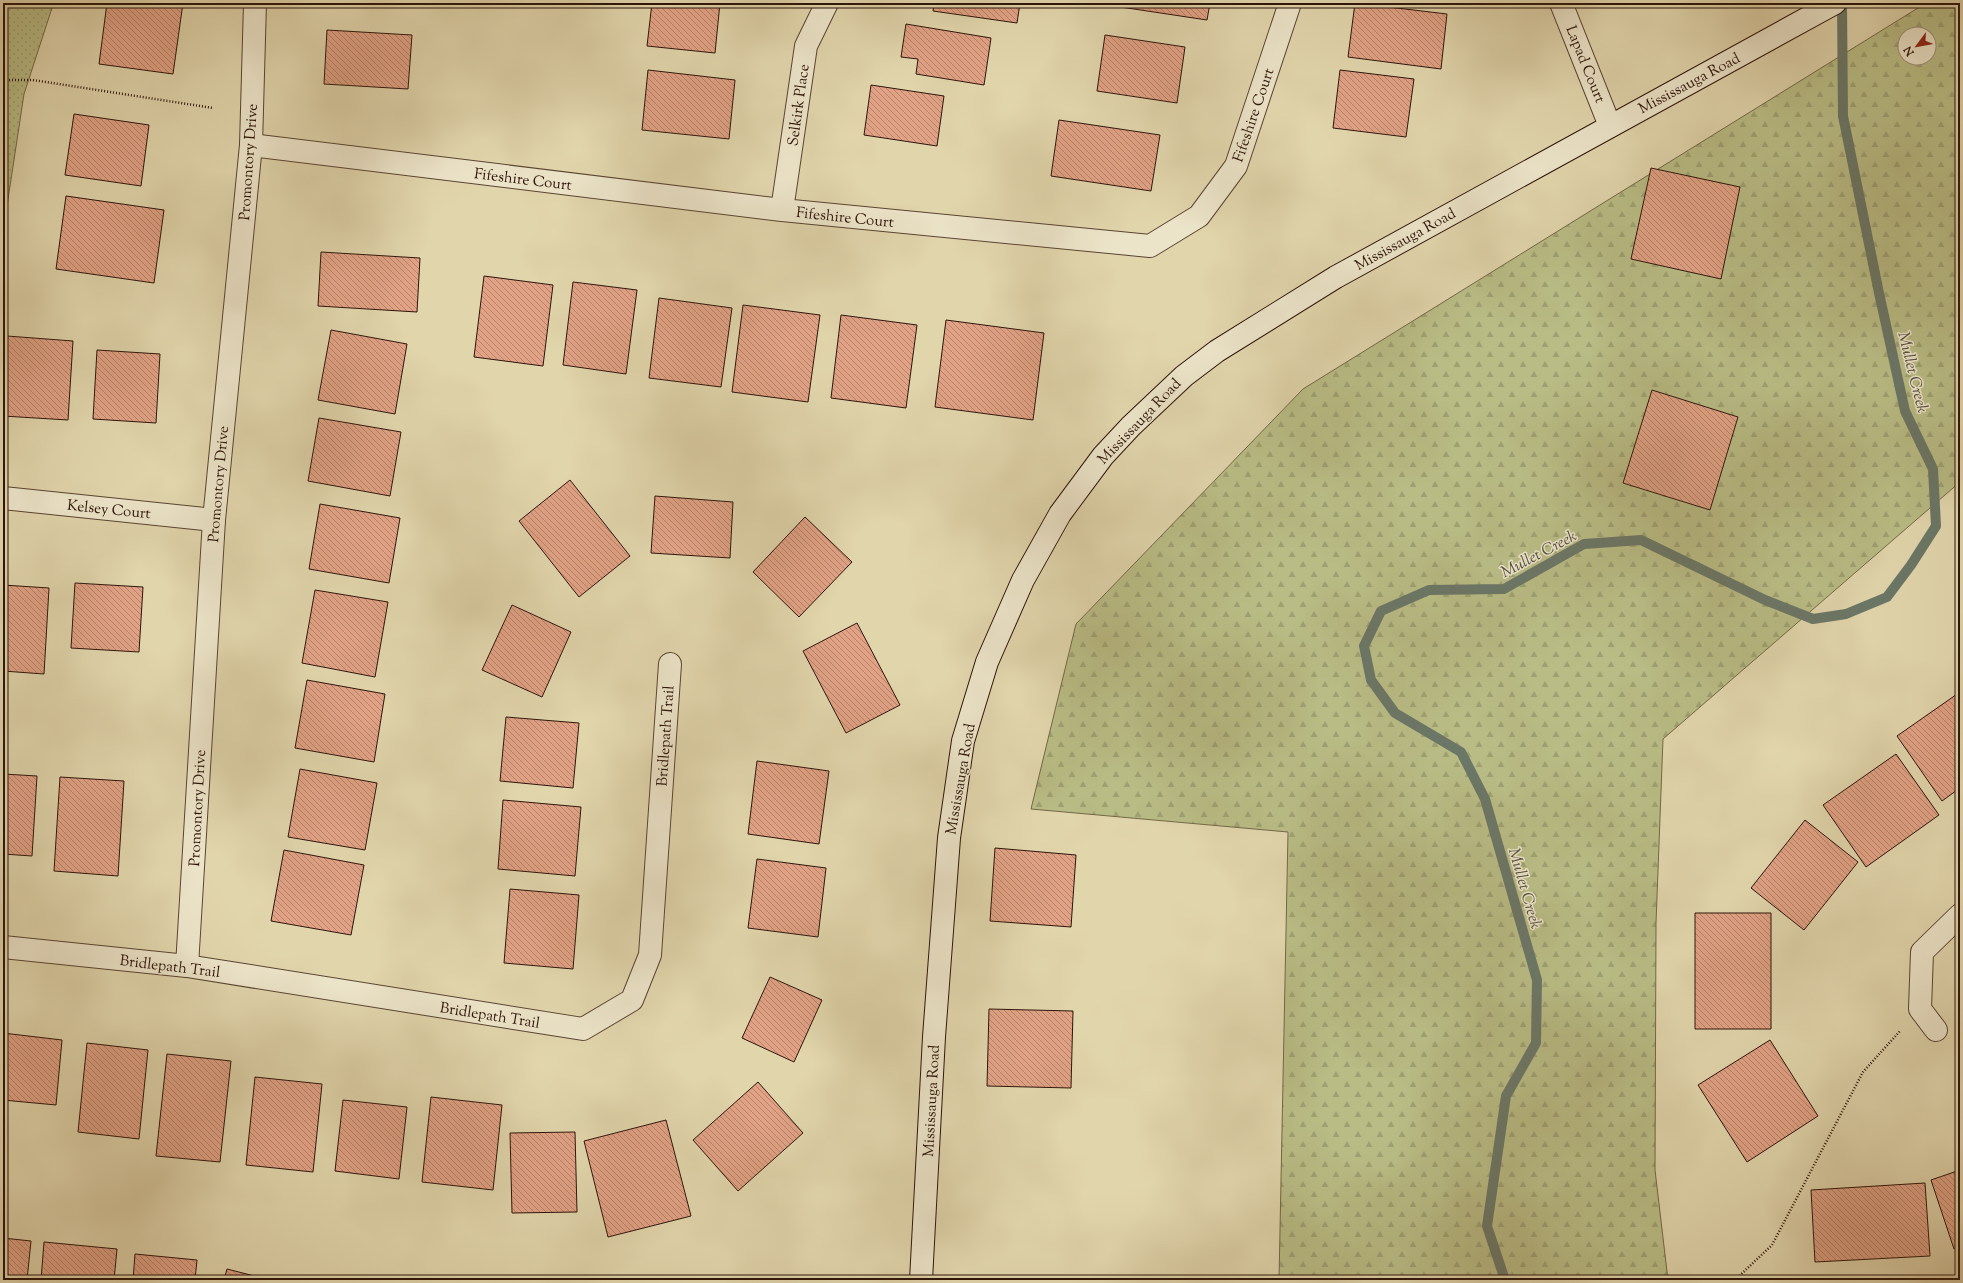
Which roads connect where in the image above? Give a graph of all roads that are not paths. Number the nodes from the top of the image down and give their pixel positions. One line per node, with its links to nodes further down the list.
1 (255, 3): 7 (street, Promontory Drive)
2 (827, 3): 8 (street, Selkirk Place)
3 (1290, 3): 8 (street, Fifeshire Court)
4 (1561, 3): 6 (street, Lapad Court)
5 (1835, 3): 6 (street, Mississauga Road)
6 (1610, 126): 16 (street, Mississauga Road)
7 (251, 145): 8 (street, Fifeshire Court); 10 (street, Promontory Drive)
8 (782, 210)
9 (3, 498): 10 (street, Kelsey Court)
10 (214, 520): 14 (street, Promontory Drive)
11 (670, 664): 14 (street, Bridlepath Trail)
12 (1960, 915): 15 (street)
13 (3, 947): 14 (street, Bridlepath Trail)
14 (187, 966)
15 (1936, 1030)
16 (921, 1280)

